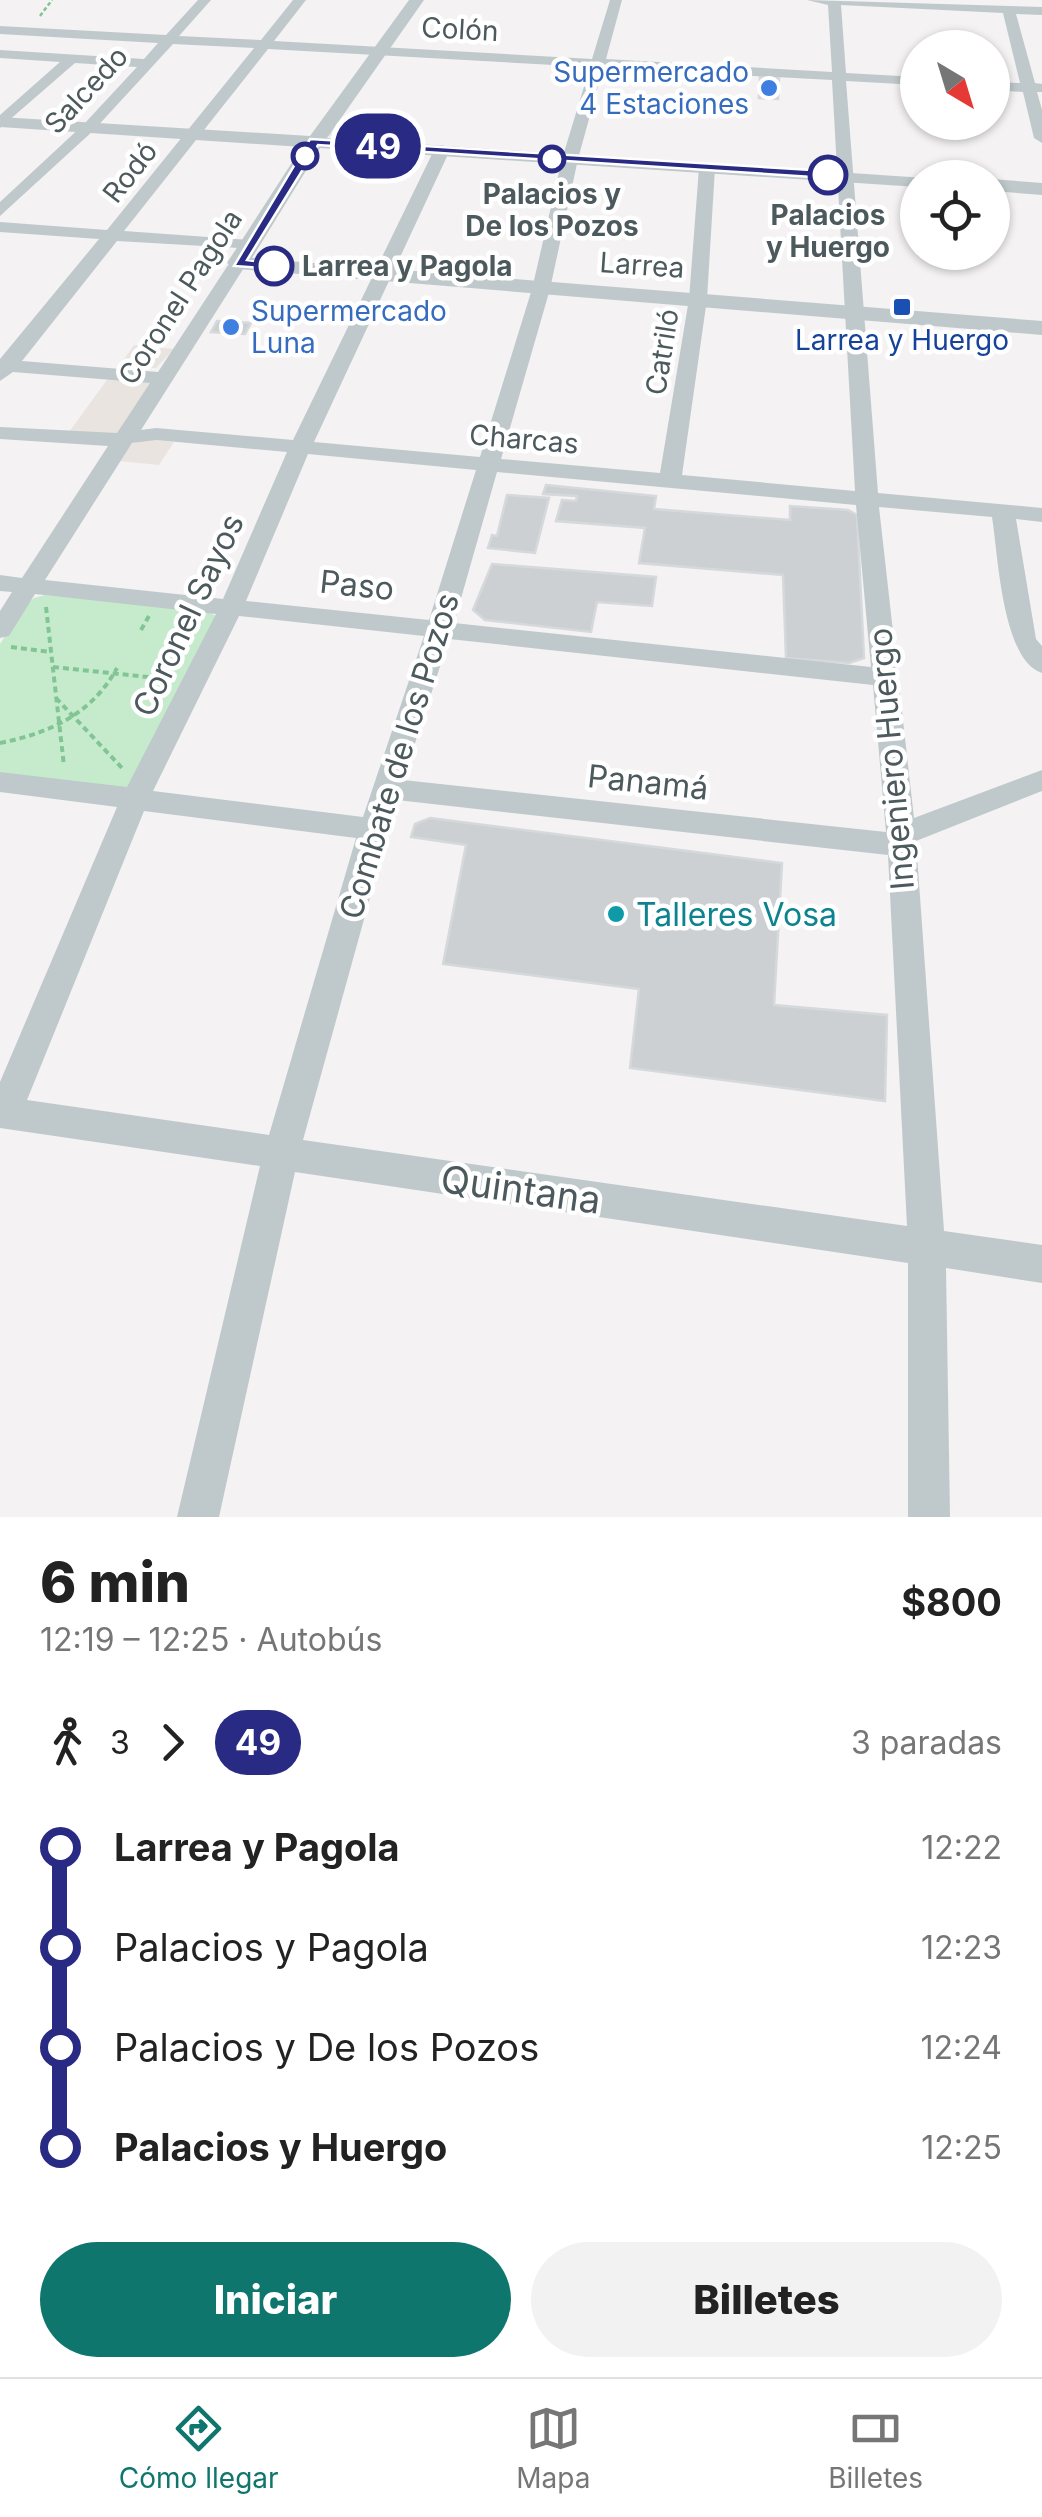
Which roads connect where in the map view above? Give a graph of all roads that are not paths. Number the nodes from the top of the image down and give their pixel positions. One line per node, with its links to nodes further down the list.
1 (205, 0): 10 (street, Salcedo)
2 (300, 0): 11 (street, Rodó)
3 (417, 0): 12 (street, Coronel Pagola)
4 (616, 0): 15 (street, Combate de los Pozos)
5 (813, 0): 6 (street)
6 (843, 1): 7 (street); 17 (street, Ingeniero Huergo)
7 (1008, 10): 8 (street); 20 (street)
8 (1042, 11)
9 (0, 30): 10 (street, Colón)
10 (168, 38): 11 (street, Colón); 16 (street, Salcedo)
11 (266, 43): 12 (street, Colón); 23 (street, Rodó)
12 (381, 49): 15 (street, Colón); 25 (street, Coronel Pagola)
13 (0, 54): 14 (street)
14 (72, 59): 16 (street); 21 (street)
15 (598, 62): 17 (street, Colón); 27 (street, Combate de los Pozos)
16 (146, 63): 22 (street, Salcedo)
17 (838, 76): 18 (street, Colón); 29 (street, Ingeniero Huergo)
18 (900, 80)
19 (1010, 87): 20 (street)
20 (1036, 88): 24 (street)
21 (0, 122): 22 (street)
22 (89, 127): 23 (street); 33 (street, Salcedo)
23 (193, 134): 25 (street); 35 (street, Rodó)
24 (1042, 138)
25 (314, 142): 26 (street); 36 (street, Coronel Pagola)
26 (442, 150): 27 (street); 37 (street, Coronel Sayos)
27 (570, 159): 28 (street); 38 (street, Combate de los Pozos)
28 (707, 168): 29 (street); 39 (street, Catriló)
29 (844, 176): 30 (street); 40 (street, Ingeniero Huergo)
30 (900, 179)
31 (1010, 187): 32 (street)
32 (1042, 189)
33 (4, 203)
34 (0, 227): 35 (street, Larrea)
35 (116, 235): 36 (street, Larrea); 42 (street, Rodó)
36 (244, 254): 37 (street, Larrea); 43 (street, Coronel Pagola)
37 (381, 274): 38 (street, Larrea); 46 (street, Coronel Sayos)
38 (541, 289): 39 (street, Larrea); 47 (street, Combate de los Pozos)
39 (698, 299): 40 (street, Larrea); 48 (street, Catriló)
40 (855, 312): 41 (street, Larrea); 49 (street, Ingeniero Huergo)
41 (1042, 328)
42 (2, 368): 43 (street)
43 (162, 378): 45 (street, Coronel Pagola)
44 (0, 433): 45 (street, Charcas)
45 (127, 438): 46 (street, Charcas); 53 (street, Coronel Pagola)
46 (300, 448): 47 (street, Charcas); 54 (street, Coronel Sayos)
47 (486, 466): 48 (street, Charcas); 56 (street, Combate de los Pozos)
48 (670, 483): 49 (street, Charcas)
49 (867, 500): 50 (street, Charcas); 58 (street, Ingeniero Huergo)
50 (1003, 512): 51 (street, Charcas); 57 (street)
51 (1042, 515)
52 (0, 583): 53 (street, Paso)
53 (36, 590): 54 (street, Paso); 55 (street, Coronel Pagola)
54 (232, 606): 56 (street, Paso); 62 (street, Coronel Sayos)
55 (0, 630)
56 (439, 630): 58 (street, Paso); 61 (street, Combate de los Pozos)
57 (1042, 664)
58 (885, 677): 64 (street, Ingeniero Huergo)
59 (1042, 780): 64 (street)
60 (0, 782): 62 (street)
61 (388, 788): 63 (street, Combate de los Pozos); 64 (street, Panamá)
62 (136, 797): 63 (street); 65 (street, Coronel Sayos)
63 (374, 829): 66 (street, Combate de los Pozos)
64 (900, 840): 67 (street, Ingeniero Huergo)
65 (2, 1112): 66 (street, Quintana)
66 (281, 1154): 67 (street, Quintana); 69 (street, Combate de los Pozos)
67 (928, 1247): 68 (street, Quintana); 70 (street, Ingeniero Huergo)
68 (1042, 1264)
69 (198, 1517)
70 (929, 1517)

